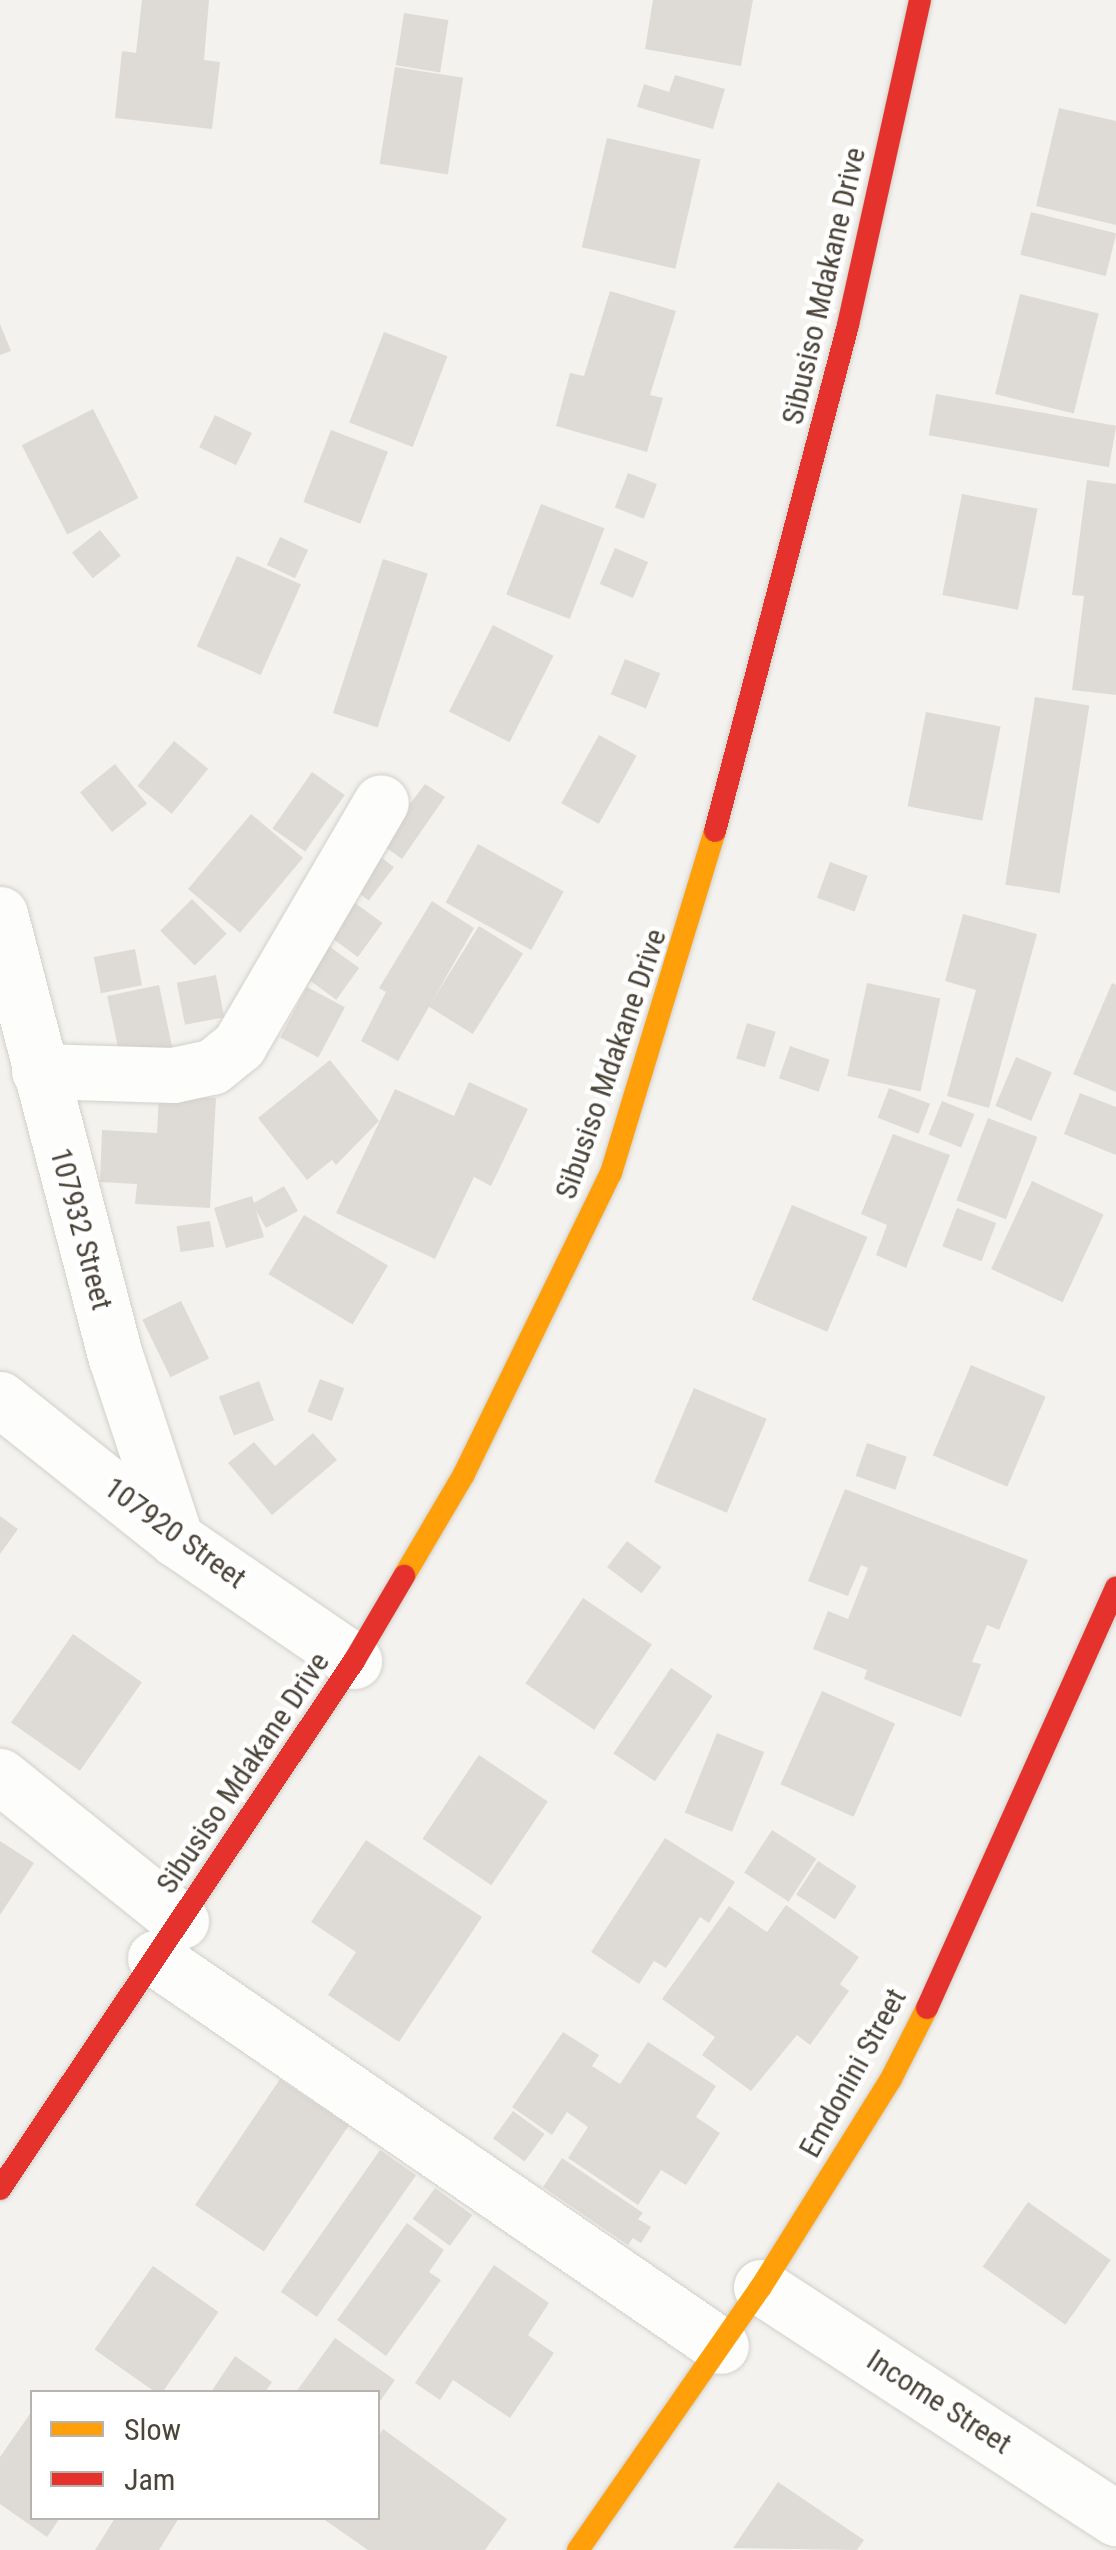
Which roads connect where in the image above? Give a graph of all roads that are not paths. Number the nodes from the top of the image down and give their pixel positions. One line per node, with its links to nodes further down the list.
1 (920, 0): 8 (street, Sibusiso Mdakane Drive)
2 (381, 802): 4 (street)
3 (0, 914): 4 (street, 107932 Street)
4 (39, 1071): 6 (street, 107932 Street)
5 (0, 1399): 6 (street, 107920 Street)
6 (176, 1539): 8 (street, 107920 Street)
7 (1116, 1588): 12 (street, Emdonini Street)
8 (354, 1661): 10 (street, Sibusiso Mdakane Drive)
9 (0, 1776): 10 (street)
10 (168, 1940): 11 (street, Sibusiso Mdakane Drive); 13 (street)
11 (0, 2189)
12 (761, 2287): 13 (street, Emdonini Street); 14 (street, Income Street)
13 (721, 2346): 15 (street, Emdonini Street)
14 (1116, 2518)
15 (578, 2550)

